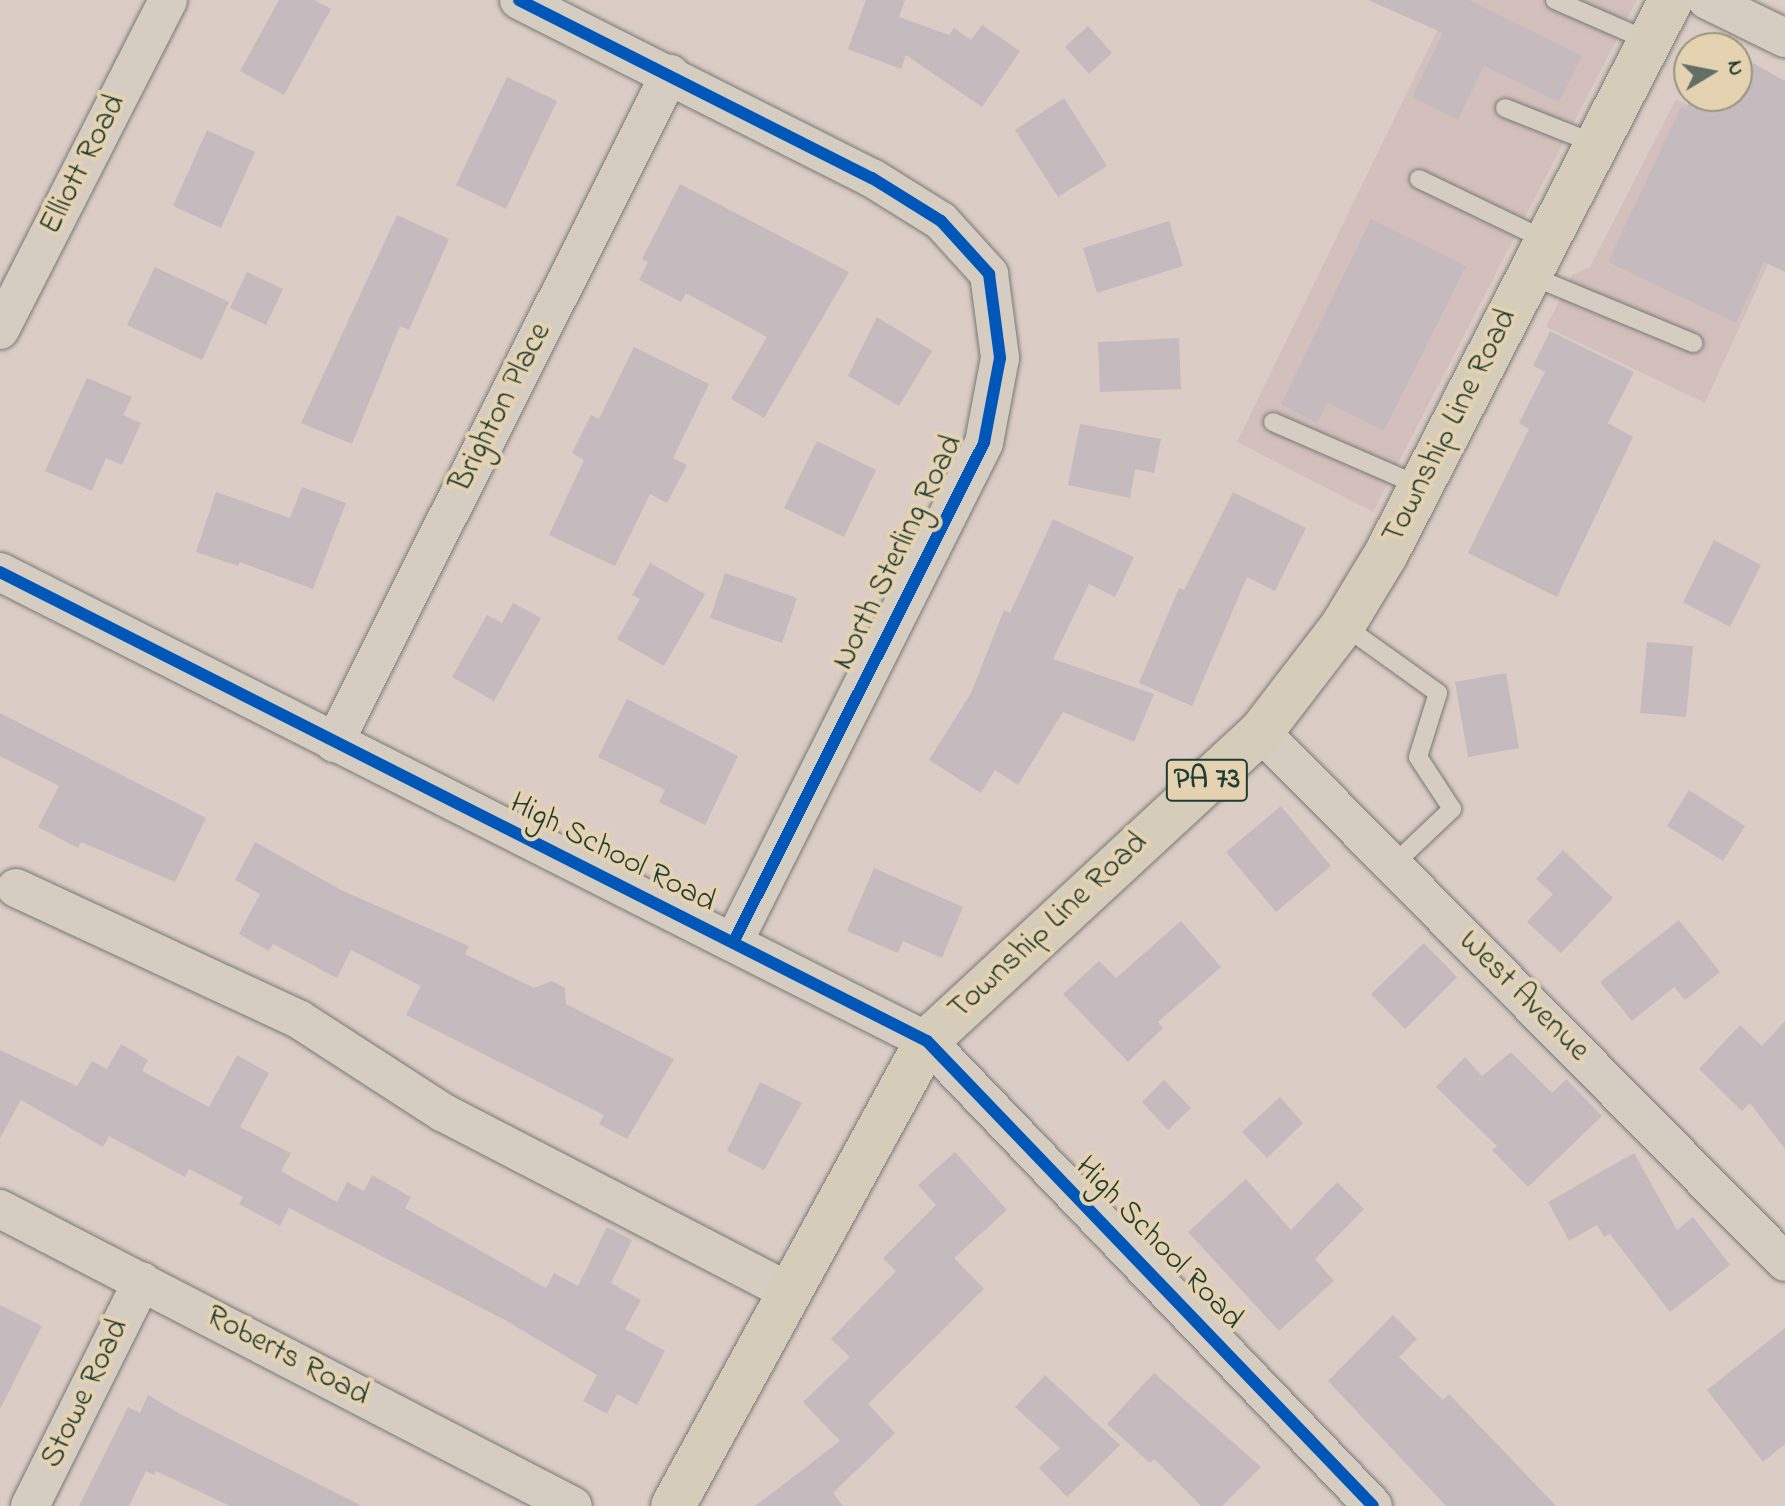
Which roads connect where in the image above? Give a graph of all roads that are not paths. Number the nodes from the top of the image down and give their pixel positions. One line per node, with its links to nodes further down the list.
1 (168, 0): 13 (street, Elliott Road)
2 (519, 0): 8 (street, North Sterling Road)
3 (1555, 0): 7 (lane)
4 (1671, 0): 7 (main road, Township Line Road / PA 73)
5 (1707, 0): 6 (street)
6 (1785, 38)
7 (1649, 41): 10 (main road, Township Line Road / PA 73)
8 (670, 74): 20 (street, Brighton Place); 23 (street, North Sterling Road)
9 (1505, 108): 10 (lane)
10 (1596, 144): 12 (main road, Township Line Road / PA 73)
11 (1419, 179): 12 (lane)
12 (1538, 258): 14 (lane); 16 (main road, Township Line Road / PA 73)
13 (0, 330)
14 (1693, 343)
15 (1273, 422): 16 (lane)
16 (1420, 486): 18 (main road, Township Line Road / PA 73)
17 (0, 572): 20 (street, High School Road)
18 (1343, 625): 19 (main road, Township Line Road / PA 73); 21 (lane)
19 (1261, 732): 21 (street, West Avenue); 24 (main road, Township Line Road / PA 73)
20 (334, 743): 23 (street, High School Road)
21 (1393, 865): 26 (street, West Avenue)
22 (16, 888): 28 (street)
23 (733, 943): 24 (street, High School Road)
24 (927, 1041): 28 (main road, Township Line Road / PA 73); 32 (street, High School Road)
25 (0, 1209): 27 (street, Roberts Road)
26 (1785, 1262)
27 (142, 1281): 29 (street, Stowe Road); 30 (street, Roberts Road)
28 (790, 1292): 31 (main road, Township Line Road / PA 73)
29 (30, 1506)
30 (573, 1506)
31 (673, 1506)
32 (1373, 1506)

